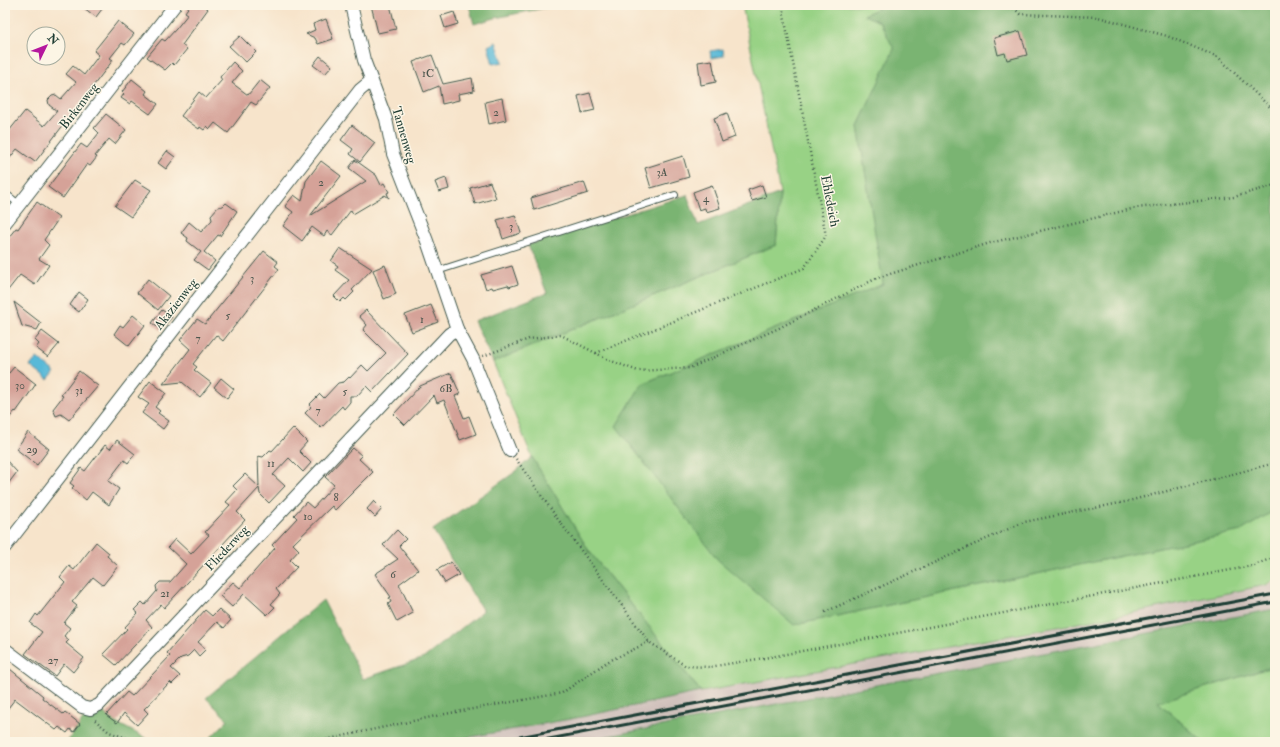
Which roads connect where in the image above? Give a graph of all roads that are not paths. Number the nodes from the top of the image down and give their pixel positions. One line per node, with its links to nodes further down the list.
1 (175, 5): 6 (street, Birkenweg)
2 (351, 5): 3 (street, Tannenweg)
3 (371, 81): 8 (street, Tannenweg); 11 (street, Akazienweg)
4 (5, 193): 6 (lane)
5 (675, 195): 8 (lane)
6 (20, 205): 7 (street, Birkenweg)
7 (5, 223)
8 (437, 271): 9 (street, Tannenweg)
9 (457, 329): 10 (street, Tannenweg); 12 (street, Fliederweg)
10 (510, 450)
11 (5, 547)
12 (5, 649)

